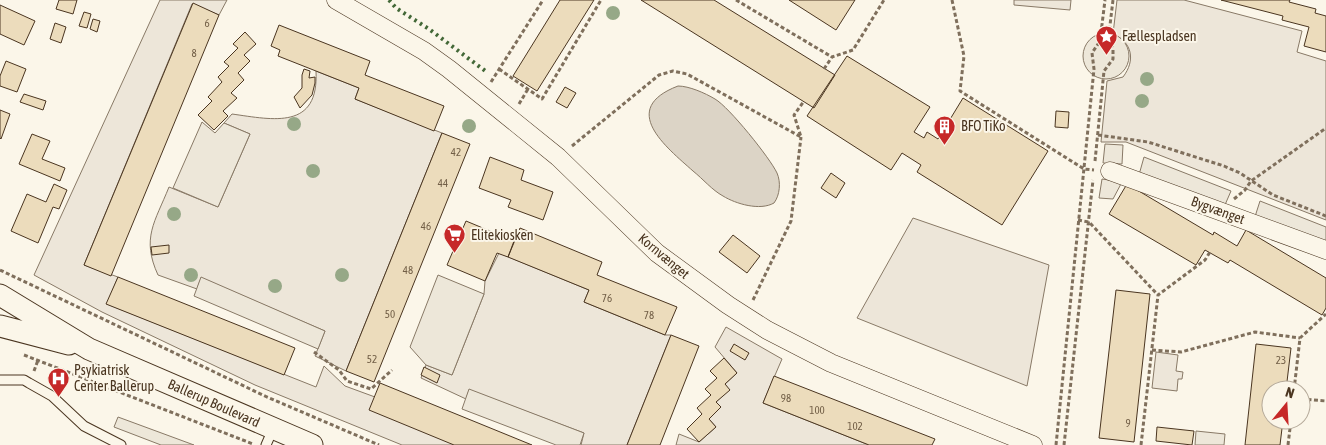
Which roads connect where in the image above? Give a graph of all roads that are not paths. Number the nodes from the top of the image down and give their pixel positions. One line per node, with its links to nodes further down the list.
1 (336, 0): 11 (street, Kornvænget)
2 (1102, 170): 3 (street, Bygvænget)
3 (1326, 250)
4 (0, 295): 6 (street, Ballerup Boulevard)
5 (0, 326): 6 (street, Ballerup Boulevard)
6 (89, 349): 8 (street, Ballerup Boulevard)
7 (0, 380): 9 (lane)
8 (269, 437): 10 (street, Ballerup Boulevard)
9 (121, 445)
10 (312, 445)
11 (1033, 445)

